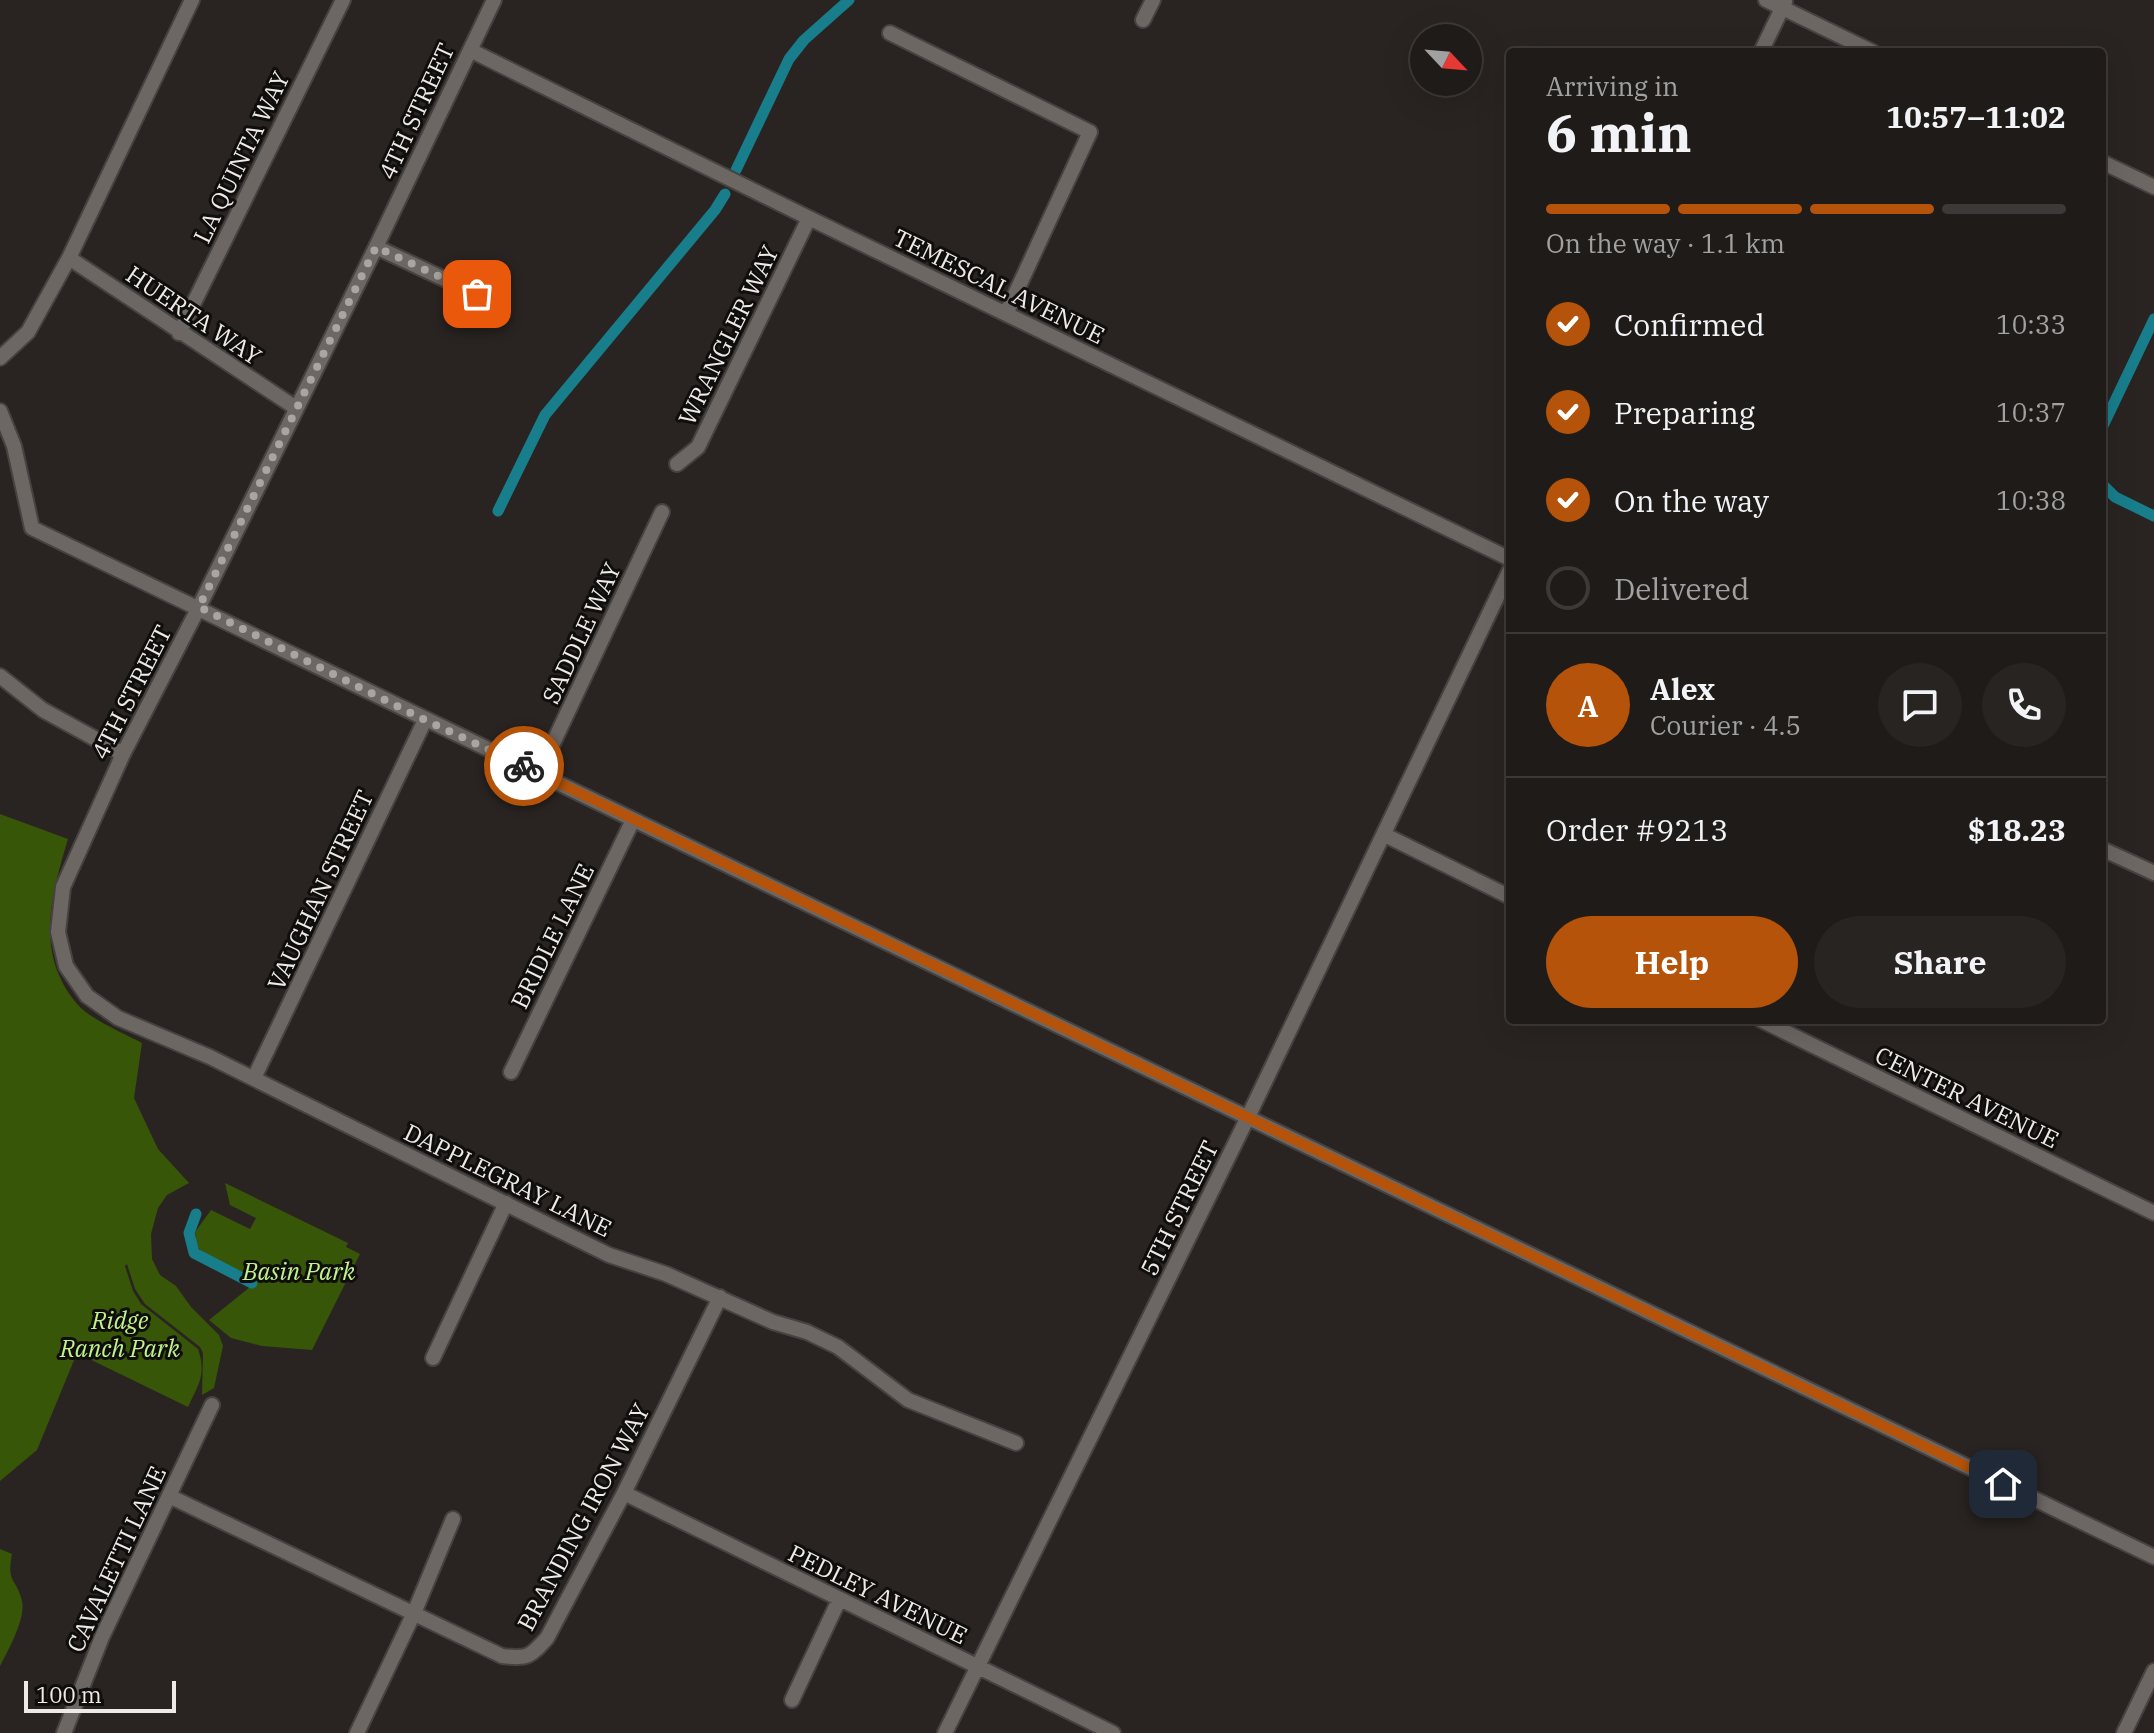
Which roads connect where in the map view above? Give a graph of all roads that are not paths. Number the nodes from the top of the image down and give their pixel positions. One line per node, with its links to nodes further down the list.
1 (192, 0): 16 (street)
2 (343, 0): 19 (street, LA QUINTA WAY)
3 (494, 0): 11 (street, 4TH STREET)
4 (1153, 0): 7 (street)
5 (1766, 0): 6 (street)
6 (1784, 4): 9 (street); 10 (street)
7 (1143, 20)
8 (890, 33): 18 (street)
9 (1763, 48)
10 (1866, 48)
11 (470, 50): 14 (street, TEMESCAL AVENUE); 15 (street, 4TH STREET)
12 (2106, 164): 13 (street)
13 (2154, 187)
14 (809, 218): 18 (street, TEMESCAL AVENUE); 23 (street, WRANGLER WAY)
15 (376, 247): 17 (street); 21 (street, 4TH STREET)
16 (69, 258): 19 (street, HUERTA WAY); 20 (street)
17 (502, 306)
18 (1006, 314): 25 (street, TEMESCAL AVENUE)
19 (179, 333): 21 (street, HUERTA WAY)
20 (0, 358)
21 (296, 408): 27 (street, 4TH STREET)
22 (0, 411): 27 (street)
23 (677, 464)
24 (662, 512): 31 (street, SADDLE WAY)
25 (1506, 557)
26 (1506, 578): 33 (street, 5TH STREET)
27 (199, 607): 29 (street); 30 (street, 4TH STREET)
28 (0, 676): 30 (street)
29 (425, 720): 31 (street); 40 (street, VAUGHAN STREET)
30 (123, 754): 36 (street, 4TH STREET)
31 (539, 773): 32 (street)
32 (633, 820): 39 (street, BRIDLE LANE); 41 (street)
33 (1385, 835): 37 (street); 41 (street, 5TH STREET)
34 (2106, 851): 35 (street)
35 (2154, 873)
36 (63, 887): 40 (street, DAPPLEGRAY LANE)
37 (1506, 895)
38 (1769, 1024): 43 (street, CENTER AVENUE)
39 (511, 1072)
40 (254, 1078): 42 (street, DAPPLEGRAY LANE)
41 (1248, 1117): 51 (street); 54 (street, 5TH STREET)
42 (506, 1203): 44 (street, DAPPLEGRAY LANE); 45 (street)
43 (2154, 1213)
44 (720, 1297): 47 (street, DAPPLEGRAY LANE); 48 (street, BRANDING IRON WAY)
45 (433, 1358)
46 (212, 1405): 49 (street, CAVALETTI LANE)
47 (1016, 1443)
48 (624, 1493): 52 (street, PEDLEY AVENUE); 53 (street, BRANDING IRON WAY)
49 (169, 1496): 53 (street, BRANDING IRON WAY); 57 (street, CAVALETTI LANE)
50 (453, 1519): 53 (street)
51 (2154, 1557)
52 (839, 1600): 54 (street, PEDLEY AVENUE); 56 (street)
53 (414, 1613): 58 (street)
54 (977, 1667): 59 (street, 5TH STREET); 60 (street, PEDLEY AVENUE)
55 (2154, 1671): 61 (street)
56 (792, 1700)
57 (64, 1733)
58 (357, 1733)
59 (945, 1733)
60 (1113, 1733)
61 (2124, 1733)

